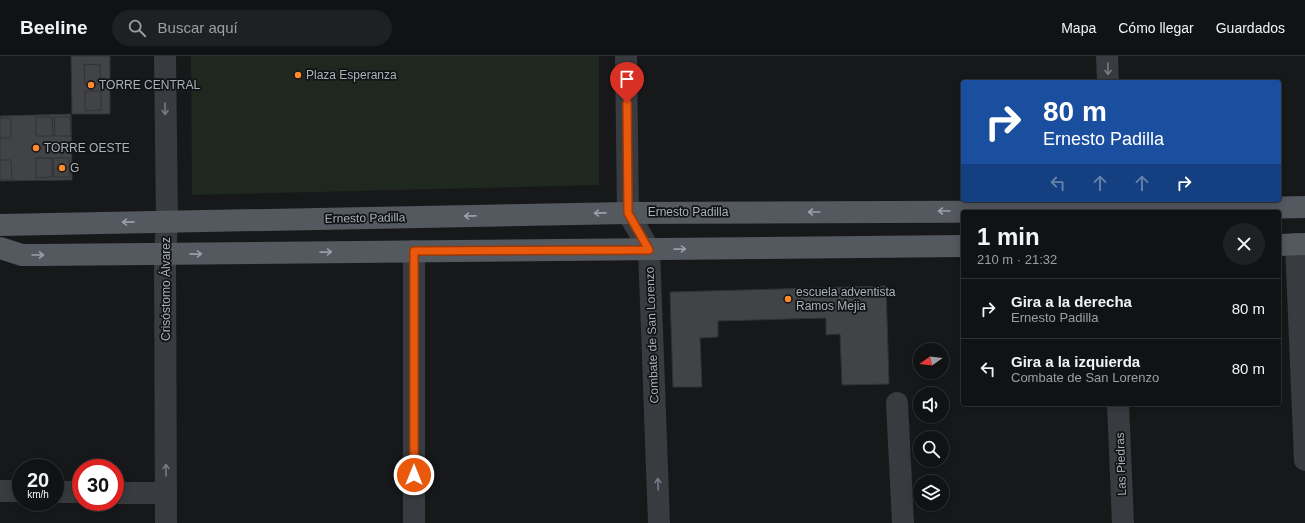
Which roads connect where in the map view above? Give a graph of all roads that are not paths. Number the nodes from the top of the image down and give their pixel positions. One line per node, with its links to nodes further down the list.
1 (165, 56): 8 (street, Crisóstomo Álvarez, one-way to 8)
2 (626, 56): 7 (street, Combate de San Lorenzo)
3 (1107, 56): 4 (street, one-way to 4)
4 (1108, 80)
5 (1305, 207): 6 (main road, Ernesto Padilla)
6 (1110, 208): 7 (main road, Ernesto Padilla, one-way to 7)
7 (628, 213): 8 (main road, Ernesto Padilla, one-way to 8); 13 (street, Combate de San Lorenzo)
8 (166, 222): 9 (main road, Ernesto Padilla, one-way to 9); 15 (street, Crisóstomo Álvarez)
9 (0, 225)
10 (1293, 244): 18 (street)
11 (961, 246): 13 (main road, one-way to 11)
12 (0, 248): 15 (main road, one-way to 15)
13 (649, 250): 14 (main road); 25 (street, Combate de San Lorenzo, one-way to 13)
14 (414, 251): 15 (main road, one-way to 14); 24 (street)
15 (165, 254): 22 (street, Crisóstomo Álvarez, one-way to 15)
16 (897, 403): 26 (street)
17 (1118, 406): 27 (street, Las Piedras)
18 (1305, 460)
19 (0, 491): 20 (street)
20 (12, 491)
21 (124, 493): 22 (street)
22 (166, 494): 23 (street, Crisóstomo Álvarez)
23 (166, 523)
24 (414, 523)
25 (659, 523)
26 (903, 523)
27 (1123, 523)

